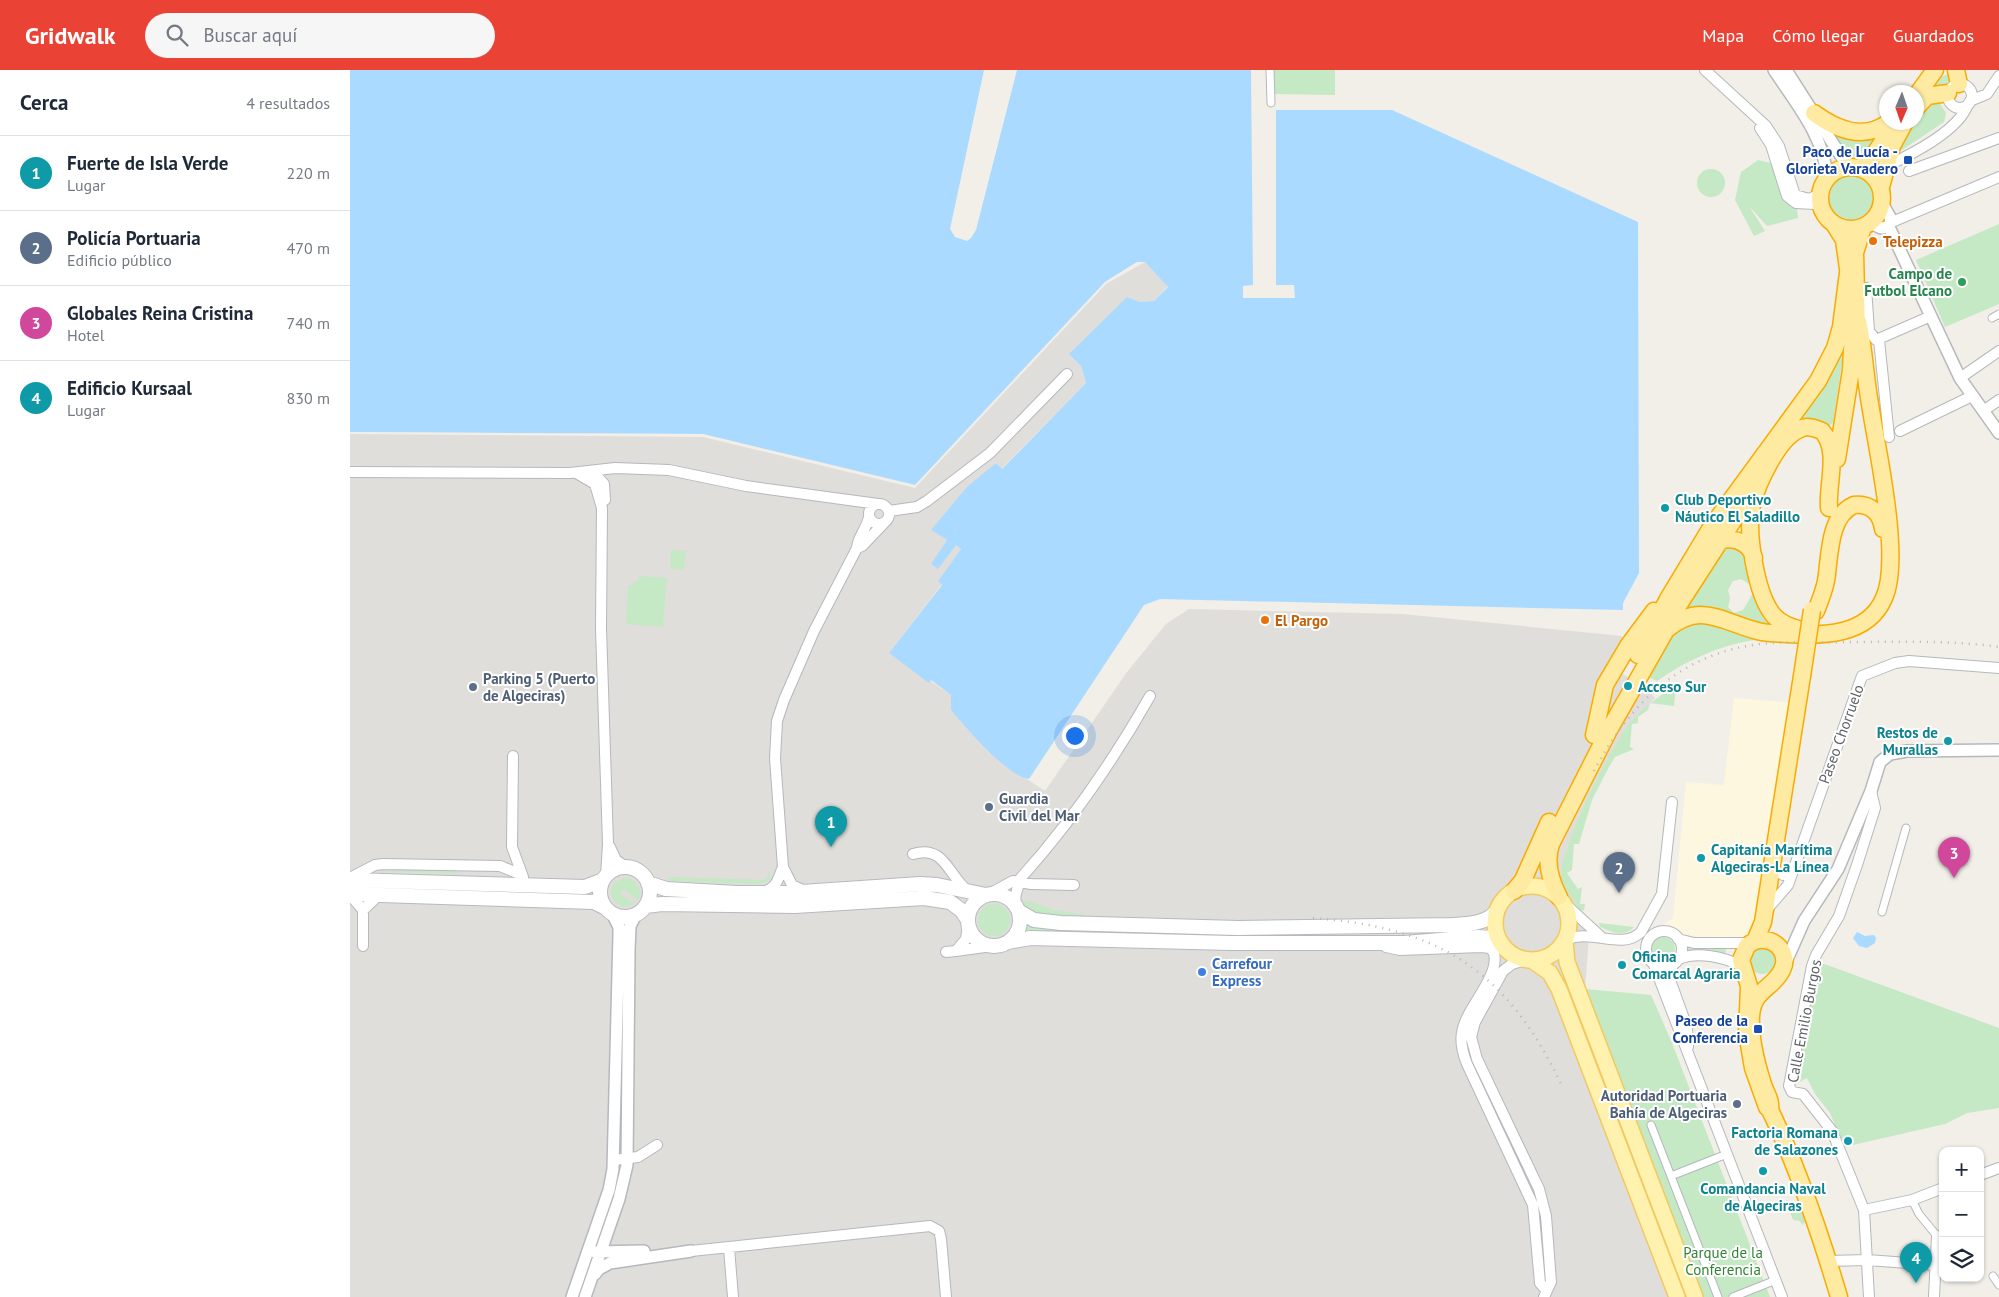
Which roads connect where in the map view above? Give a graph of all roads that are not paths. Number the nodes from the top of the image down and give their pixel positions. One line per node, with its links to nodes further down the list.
1 (1270, 70): 10 (street)
2 (1705, 70): 22 (street)
3 (1774, 70): 20 (street)
4 (1786, 70): 11 (street)
5 (1935, 70): 7 (highway)
6 (1999, 76): 8 (street)
7 (1924, 85)
8 (1962, 91): 9 (highway); 17 (street)
9 (1924, 99)
10 (1271, 104)
11 (1814, 113): 12 (highway); 16 (street)
12 (1879, 128)
13 (1890, 130): 16 (highway)
14 (1900, 130): 17 (highway)
15 (1999, 138): 18 (street)
16 (1854, 167): 20 (highway); 21 (highway)
17 (1885, 167): 21 (highway)
18 (1909, 171)
19 (1999, 177): 25 (street)
20 (1826, 178): 22 (highway)
21 (1881, 195): 24 (highway); 25 (street)
22 (1820, 201): 23 (highway)
23 (1834, 224): 24 (highway); 26 (highway)
24 (1866, 225): 25 (street); 29 (highway)
25 (1890, 225): 28 (street)
26 (1849, 265): 49 (highway); 56 (highway)
27 (1866, 288): 30 (street)
28 (1931, 316): 30 (street); 33 (street)
29 (1858, 321): 58 (highway); 59 (highway)
30 (1878, 340): 39 (street)
31 (1999, 352): 33 (street)
32 (1067, 374): 50 (street)
33 (1960, 378): 34 (street)
34 (1972, 396): 36 (street); 37 (street)
35 (1999, 400): 36 (street)
36 (1983, 411): 38 (street)
37 (1900, 431)
38 (1999, 434)
39 (1890, 437)
40 (635, 468): 42 (street); 45 (street); 46 (street)
41 (350, 472): 44 (street)
42 (594, 472): 44 (street); 45 (street)
43 (1764, 472): 49 (highway); 53 (highway); 55 (highway)
44 (570, 473): 48 (street)
45 (605, 487): 48 (street)
46 (850, 501): 47 (street); 51 (street)
47 (878, 504): 50 (street); 51 (street)
48 (602, 508): 71 (street)
49 (1829, 508): 58 (highway)
50 (889, 511): 52 (street)
51 (869, 516): 52 (street); 54 (street)
52 (884, 523): 54 (street)
53 (1721, 539): 55 (highway); 57 (highway); 59 (highway)
54 (857, 548): 75 (street)
55 (1755, 560): 58 (highway)
56 (1689, 563): 57 (highway); 60 (highway)
57 (1666, 606): 62 (highway)
58 (1814, 610): 63 (highway, bridge)
59 (1666, 630): 92 (highway)
60 (1628, 646): 62 (highway); 65 (highway)
61 (1999, 668): 76 (street, Paseo Chorruelo)
62 (1630, 669): 65 (highway)
63 (1804, 676): 77 (highway); 107 (highway)
64 (1150, 696): 80 (street)
65 (1594, 735): 86 (highway)
66 (1999, 750): 68 (street)
67 (512, 756): 73 (street)
68 (1871, 791): 107 (street); 128 (street, Calle Emilio Burgos)
69 (1672, 802): 102 (street)
70 (1906, 828): 99 (street)
71 (608, 844): 74 (street); 78 (street)
72 (913, 854): 85 (street)
73 (514, 864): 79 (street); 82 (street); 83 (street)
74 (626, 867): 78 (main road); 81 (main road)
75 (784, 867): 87 (street); 88 (street)
76 (1793, 867): 77 (street); 94 (street, Paseo Chorruelo)
77 (1775, 870): 94 (highway)
78 (604, 878): 83 (main road); 97 (main road)
79 (350, 879): 82 (main road)
80 (1019, 880): 84 (street); 90 (street); 95 (street)
81 (648, 883): 88 (main road); 93 (main road)
82 (500, 884): 83 (main road)
83 (537, 885)
84 (1074, 885)
85 (969, 891): 87 (main road); 90 (main road)
86 (1514, 891): 92 (main road); 98 (main road)
87 (807, 892): 88 (main road)
88 (761, 893)
89 (350, 894): 91 (main road); 96 (street)
90 (989, 894): 95 (main road); 101 (main road)
91 (379, 895): 96 (street); 97 (main road)
92 (1561, 899): 102 (street); 104 (main road)
93 (646, 906): 100 (main road); 101 (main road)
94 (1769, 907): 107 (highway)
95 (1018, 908): 98 (main road); 105 (main road)
96 (363, 910): 109 (street)
97 (608, 911): 100 (main road); 121 (street)
98 (1497, 911): 108 (main road)
99 (1882, 912)
100 (635, 916): 122 (street)
101 (968, 923): 110 (main road); 110 (street)
102 (1600, 936): 104 (street)
103 (1678, 939): 107 (street); 112 (street); 113 (street)
104 (1565, 941): 111 (main road); 147 (main road)
105 (1008, 942): 106 (main road); 110 (main road)
106 (1365, 942): 108 (main road); 141 (street)
107 (1770, 942): 114 (highway); 115 (highway)
108 (1502, 945): 111 (main road)
109 (363, 946)
110 (992, 946)
111 (1530, 960): 141 (street); 146 (main road)
112 (1675, 962): 113 (street); 114 (street); 116 (street)
113 (1654, 964): 116 (street)
114 (1744, 970): 115 (highway); 117 (highway)
115 (1779, 973): 117 (highway)
116 (1691, 1060): 120 (street)
117 (1770, 1110): 135 (highway)
118 (1651, 1125): 125 (street)
119 (657, 1145): 122 (street)
120 (1727, 1154): 125 (street); 138 (street)
121 (614, 1160): 122 (street); 132 (street)
122 (627, 1160): 132 (street)
123 (1999, 1168): 124 (street)
124 (1984, 1173)
125 (1671, 1176): 148 (street)
126 (1939, 1190): 127 (street)
127 (1912, 1200): 128 (street); 129 (street)
128 (1864, 1210): 134 (street, Calle Emilio Burgos)
129 (1937, 1236): 136 (street)
130 (729, 1248): 131 (street); 144 (street); 145 (street)
131 (691, 1250): 133 (street)
132 (595, 1252): 133 (street); 133 (street); 139 (street); 142 (street)
133 (634, 1256): 139 (street)
134 (1866, 1260): 135 (street); 136 (street); 152 (street, Calle Emilio Burgos)
135 (1828, 1261): 151 (highway)
136 (1936, 1265): 153 (street)
137 (1993, 1276): 140 (street)
138 (1776, 1280): 149 (street); 150 (street)
139 (590, 1282): 143 (street)
140 (1999, 1285)
141 (1545, 1294)
142 (572, 1297)
143 (585, 1297)
144 (733, 1297)
145 (946, 1297)
146 (1677, 1297)
147 (1695, 1297)
148 (1718, 1297)
149 (1733, 1297)
150 (1782, 1297)
151 (1839, 1297)
152 (1869, 1297)
153 (1934, 1297)

